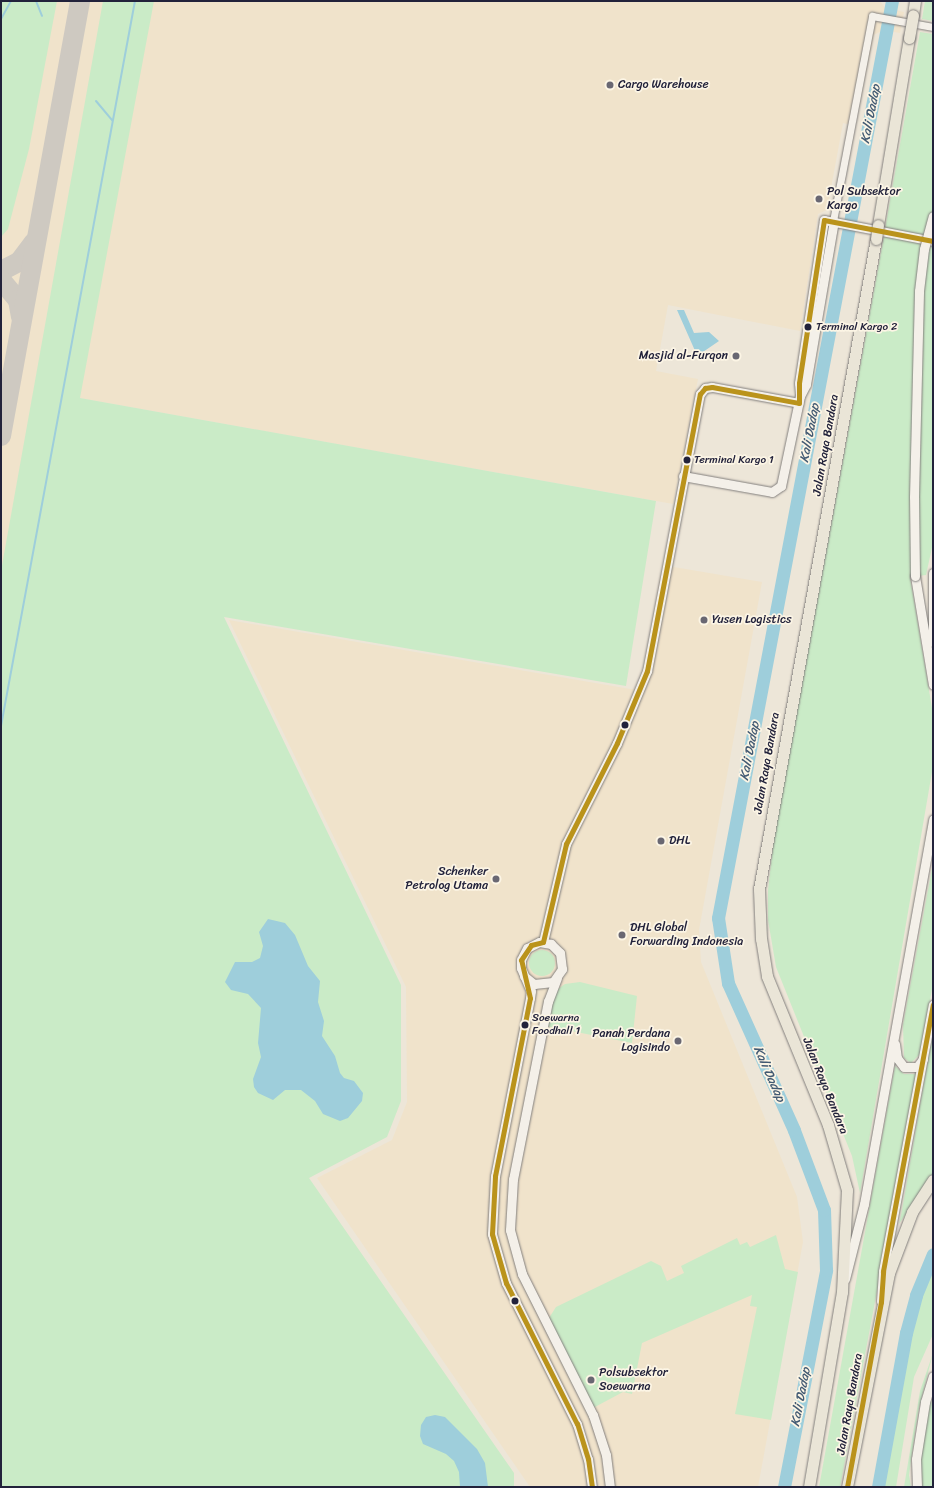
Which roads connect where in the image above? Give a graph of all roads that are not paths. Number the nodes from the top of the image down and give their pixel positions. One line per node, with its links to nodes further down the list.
1 (915, 1): 23 (main road, Jalan Raya Bandara, bridge)
2 (933, 27): 4 (street)
3 (933, 216): 10 (street, bridge)
4 (830, 221): 5 (street); 6 (street)
5 (933, 241)
6 (800, 399): 7 (street); 7 (street)
7 (683, 476): 12 (street)
8 (933, 573): 9 (street)
9 (933, 642)
10 (933, 685)
11 (933, 819): 16 (street, Jalan Raya Bandara)
12 (543, 942): 13 (street); 14 (street)
13 (524, 976): 14 (street); 18 (street)
14 (557, 978): 19 (street)
15 (933, 1005): 17 (street, Jalan Raya Bandara)
16 (896, 1025): 17 (street); 23 (street, Jalan Raya Bandara)
17 (924, 1055): 24 (street, Jalan Raya Bandara)
18 (495, 1176): 19 (street); 22 (street)
19 (513, 1179): 21 (street)
20 (933, 1180): 24 (main road, Jalan Raya Bandara)
21 (510, 1230): 22 (street); 25 (street)
22 (492, 1231): 26 (street)
23 (842, 1292): 30 (main road, Jalan Raya Bandara)
24 (881, 1302): 31 (main road, Jalan Raya Bandara)
25 (539, 1307): 26 (street); 29 (street)
26 (522, 1316): 28 (street)
27 (933, 1376): 32 (street)
28 (592, 1487)
29 (610, 1487)
30 (809, 1487)
31 (847, 1487)
32 (917, 1487)

